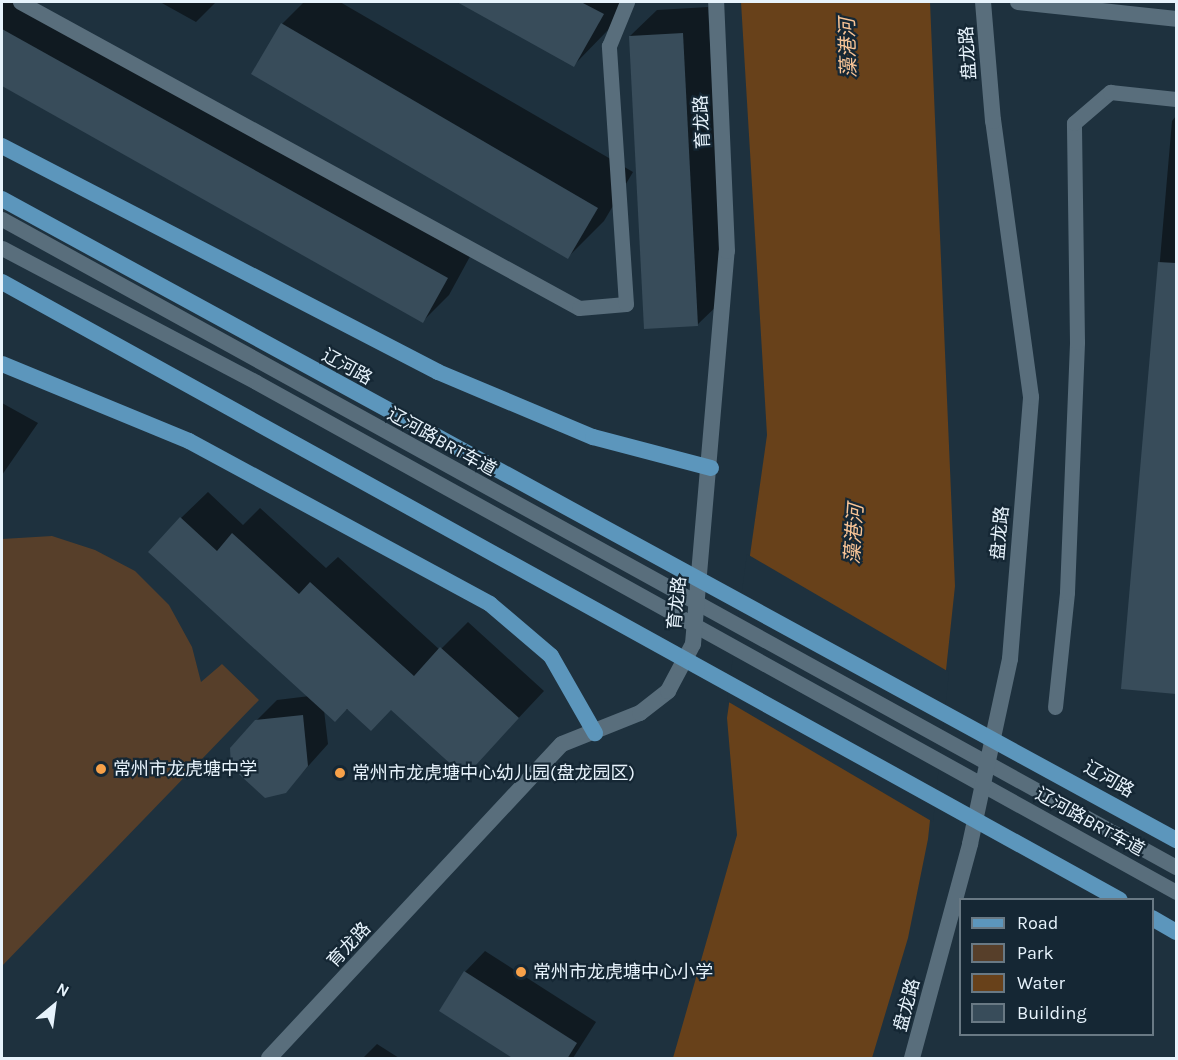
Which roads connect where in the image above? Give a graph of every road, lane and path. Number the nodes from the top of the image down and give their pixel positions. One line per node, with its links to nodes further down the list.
1 (20, 2): 2 (lane)
2 (627, 2)
3 (716, 2): 14 (street, 育龙路)
4 (983, 2): 24 (street, 盘龙路)
5 (1018, 2): 6 (street)
6 (1176, 19)
7 (1176, 99): 15 (lane)
8 (2, 146): 14 (main road)
9 (2, 199): 17 (main road, 辽河路)
10 (2, 219): 18 (lane, 辽河路BRT车道)
11 (2, 248): 19 (lane, 辽河路BRT车道)
12 (2, 282): 20 (main road)
13 (2, 364): 16 (main road)
14 (711, 468): 16 (street, 育龙路)
15 (1055, 707)
16 (595, 733): 23 (street, 育龙路)
17 (1176, 840)
18 (1176, 867)
19 (1176, 892)
20 (1117, 898)
21 (1154, 919): 22 (main road)
22 (1176, 932)
23 (269, 1059)
24 (912, 1059)

